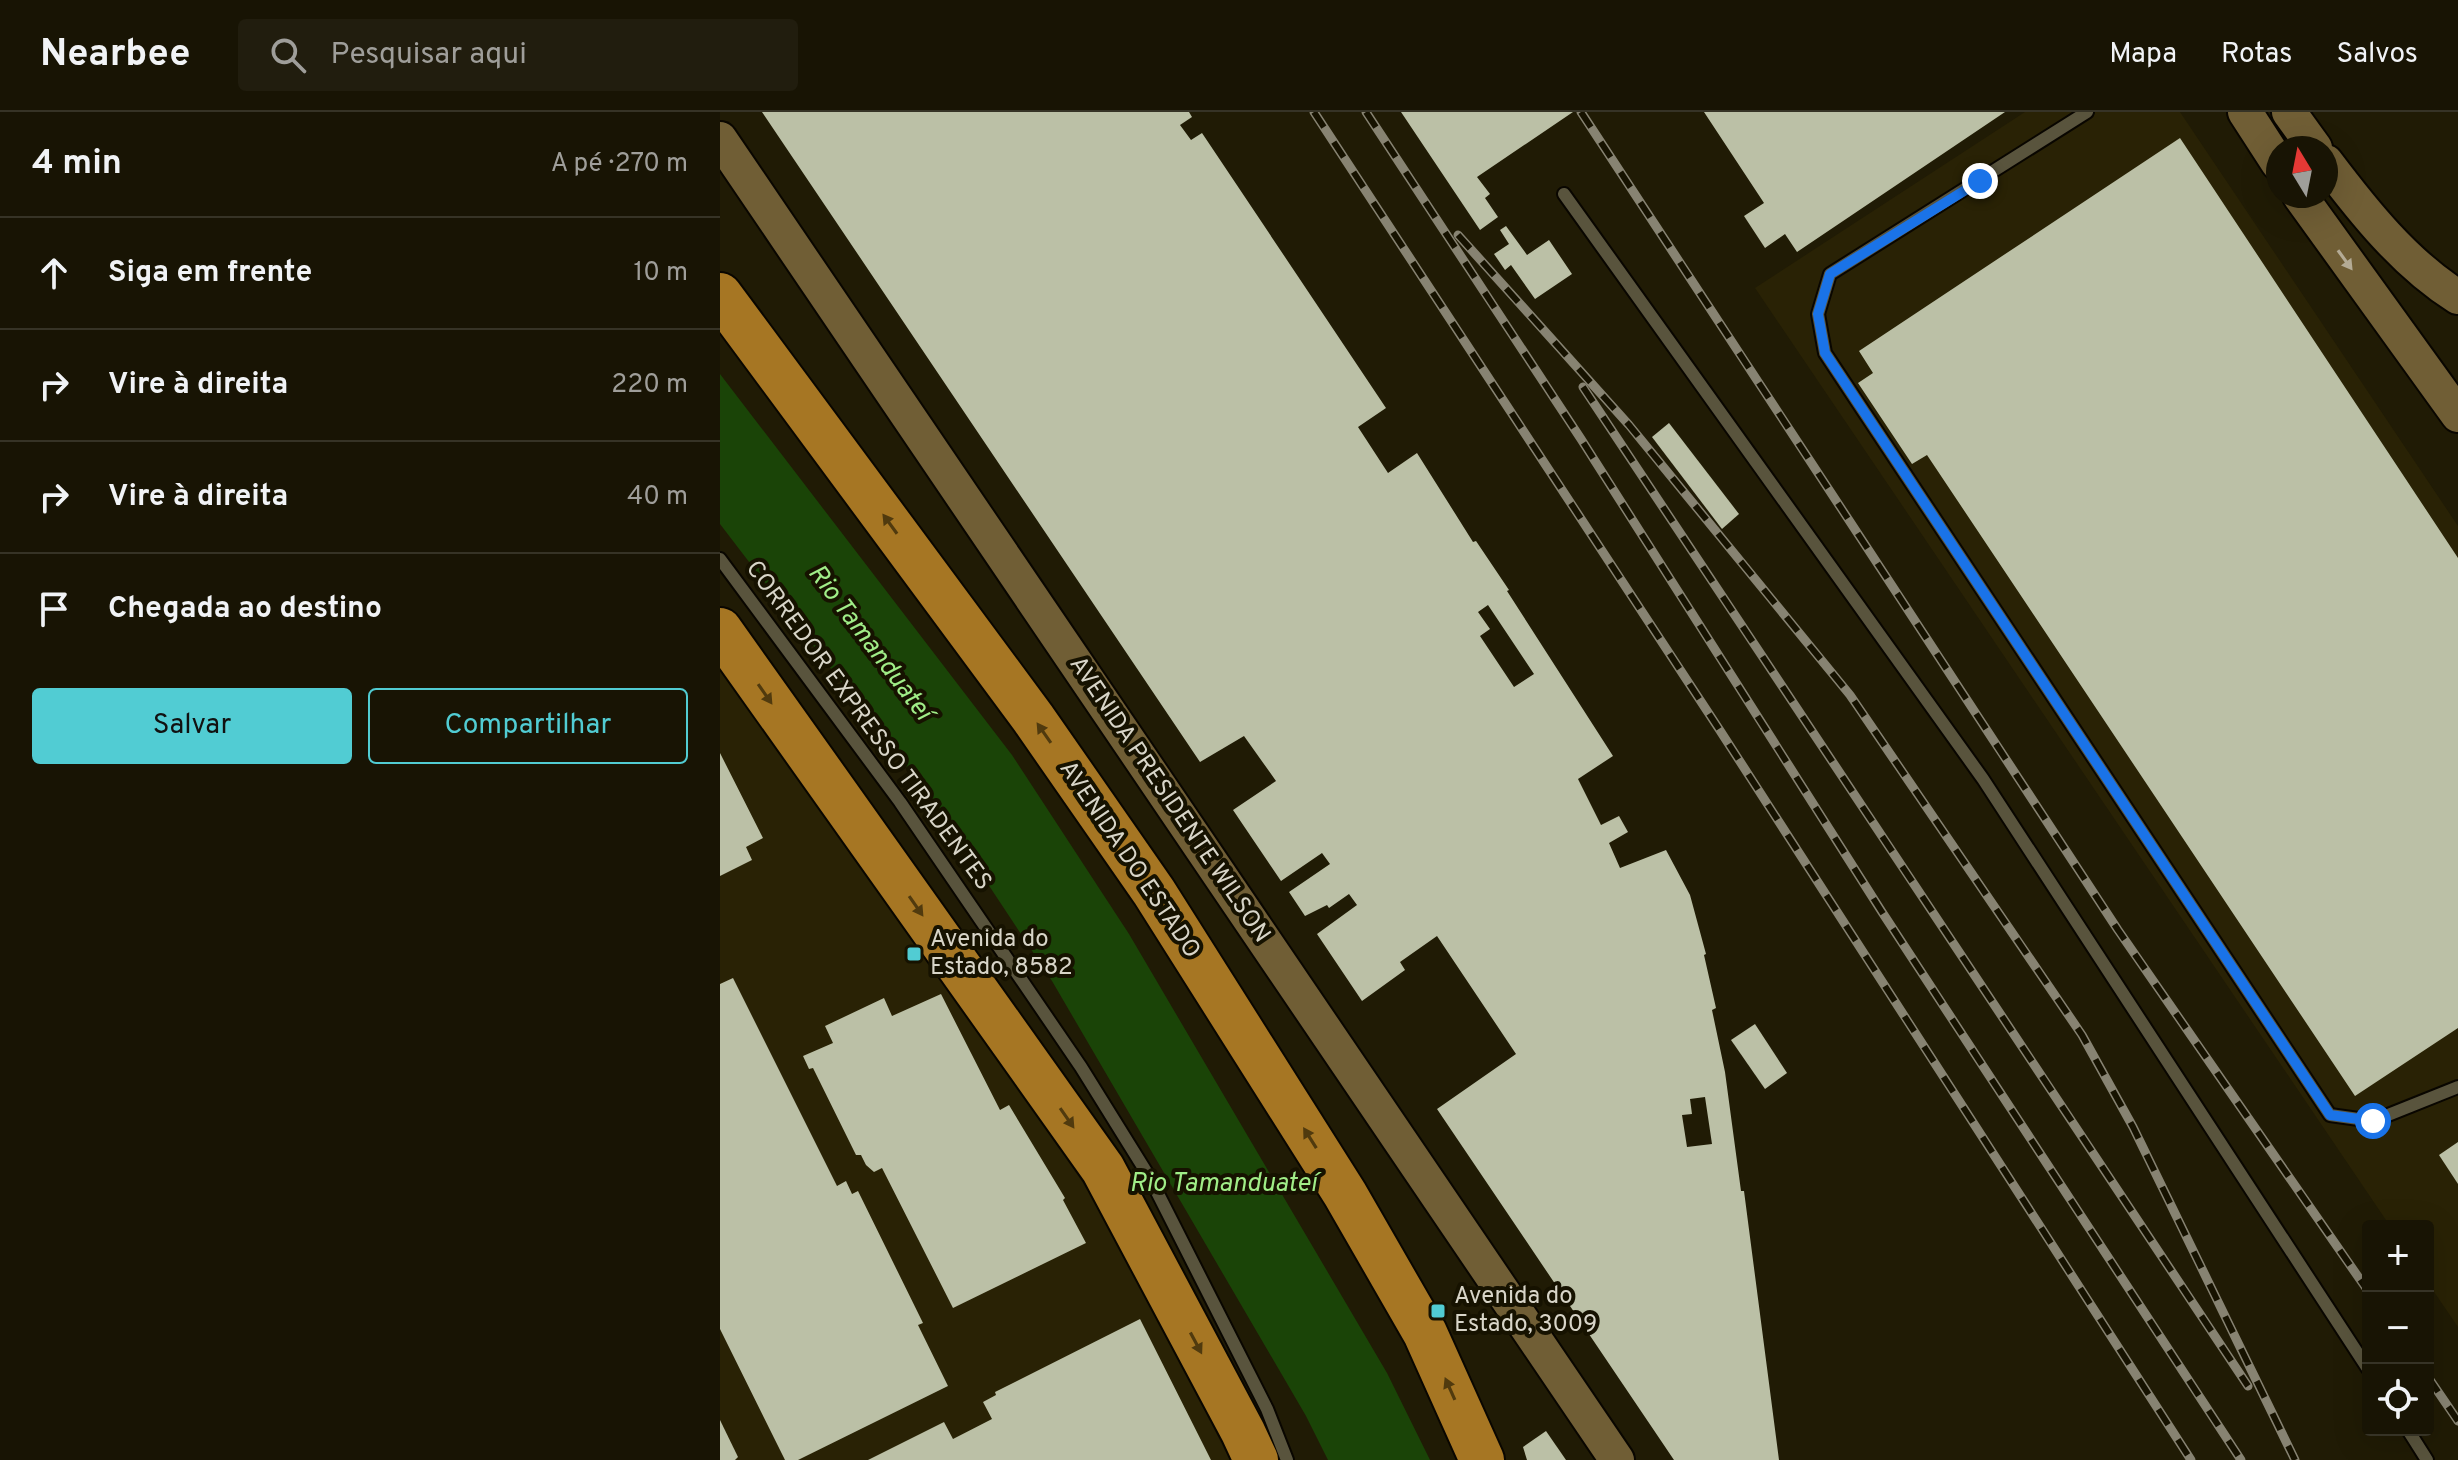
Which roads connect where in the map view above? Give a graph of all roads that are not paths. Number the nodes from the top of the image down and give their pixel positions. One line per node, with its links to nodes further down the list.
1 (2087, 112): 15 (lane)
2 (2245, 112): 6 (main road)
3 (2289, 112): 4 (main road)
4 (2306, 136)
5 (720, 139): 21 (main road, AVENIDA PRESIDENTE WILSON)
6 (2266, 144)
7 (2338, 178): 11 (main road)
8 (1564, 194): 16 (lane)
9 (2309, 208): 12 (main road, one-way to 12)
10 (720, 295): 20 (highway, AVENIDA DO ESTADO, one-way to 10)
11 (2458, 297)
12 (2458, 415)
13 (720, 559): 19 (lane, CORREDOR EXPRESSO TIRADENTES)
14 (720, 630): 18 (highway, one-way to 18)
15 (2458, 1087)
16 (2365, 1364)
17 (2412, 1436): 22 (lane)
18 (1256, 1460)
19 (1287, 1460)
20 (1482, 1460)
21 (1617, 1460)
22 (2427, 1460)

